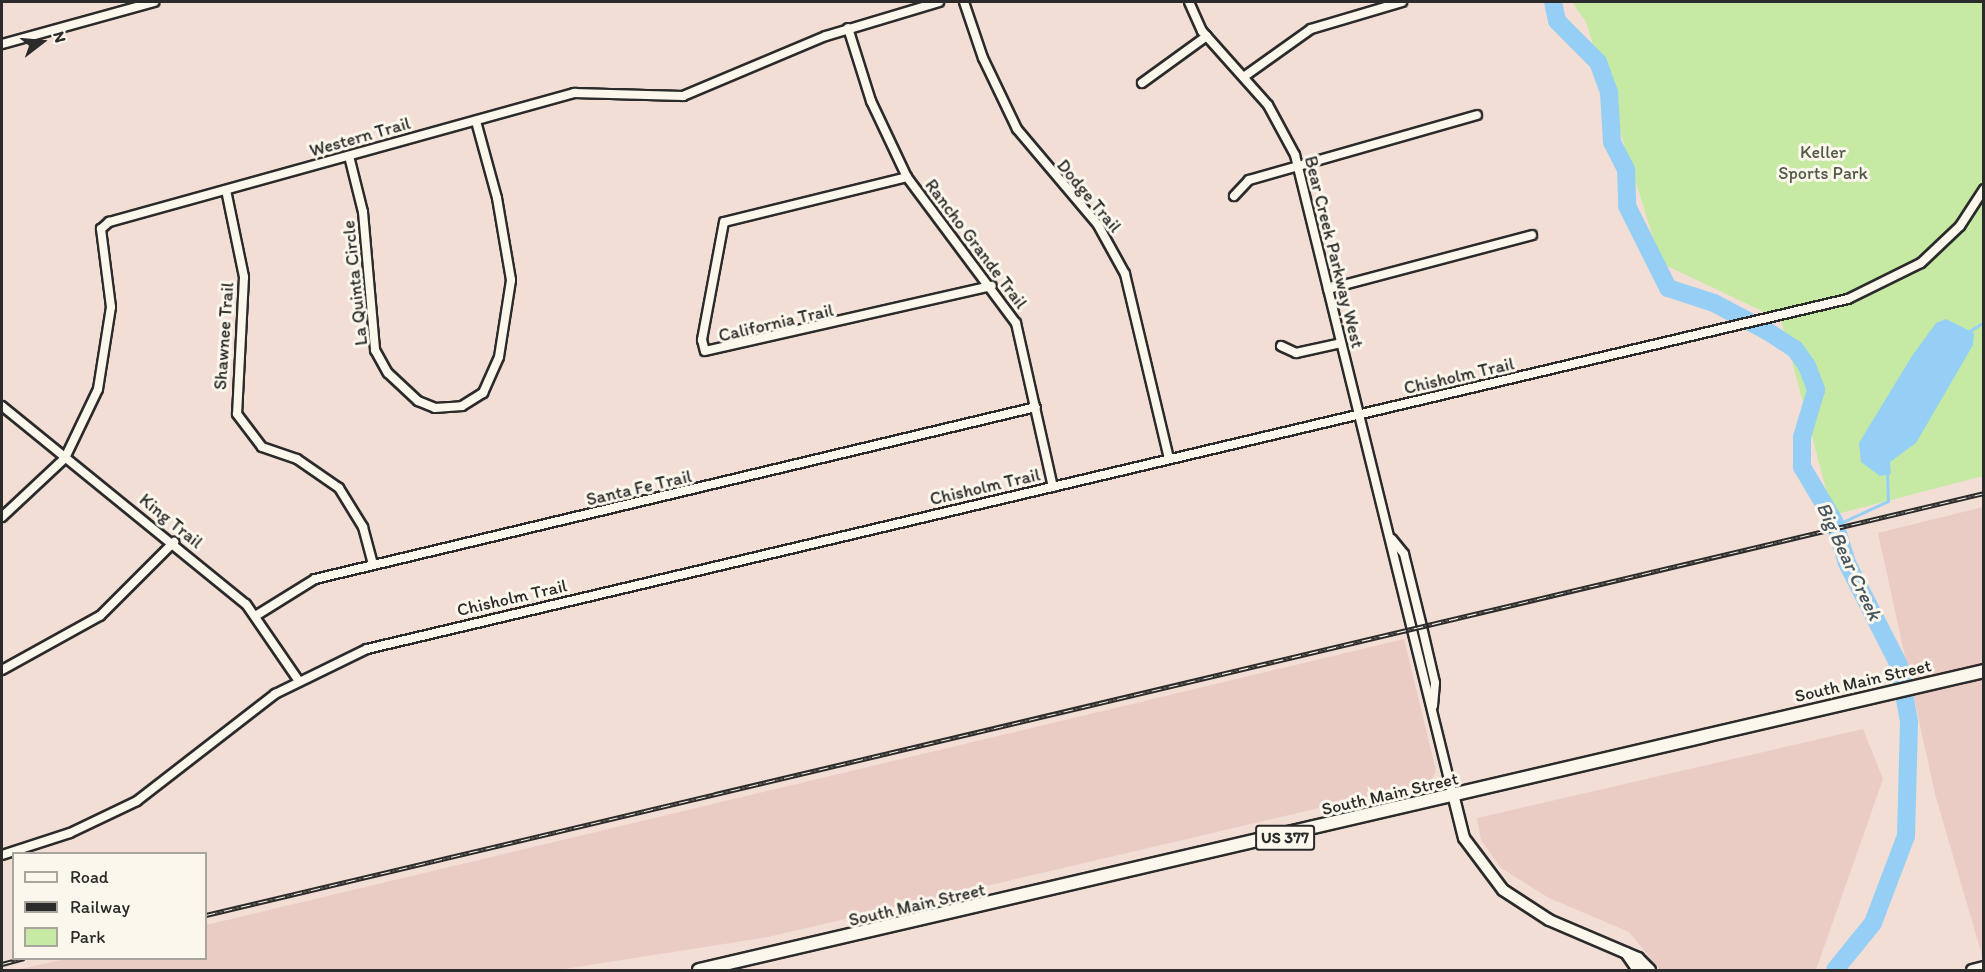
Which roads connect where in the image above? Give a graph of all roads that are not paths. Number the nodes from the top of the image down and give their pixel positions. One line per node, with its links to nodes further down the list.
1 (154, 2): 8 (street)
2 (939, 2): 6 (street, Western Trail)
3 (964, 2): 28 (street, Dodge Trail)
4 (1189, 2): 7 (street, Bear Creek Parkway West)
5 (1402, 2): 9 (street)
6 (848, 28): 12 (street, Western Trail); 15 (street, Rancho Grande Trail)
7 (1207, 36): 9 (street, Bear Creek Parkway West); 10 (street)
8 (2, 44)
9 (1245, 76): 14 (street, Bear Creek Parkway West)
10 (1142, 83)
11 (1477, 115): 14 (street)
12 (476, 122): 13 (street, Western Trail); 13 (street, La Quinta Circle)
13 (349, 156): 17 (street, Western Trail)
14 (1299, 166): 18 (street); 21 (street, Bear Creek Parkway West)
15 (908, 177): 20 (street, Rancho Grande Trail); 20 (street, California Trail)
16 (1983, 189): 26 (street, Chisholm Trail)
17 (226, 190): 27 (street, Western Trail); 33 (street, Shawnee Trail)
18 (1234, 196)
19 (1532, 235): 21 (street)
20 (992, 286): 25 (street, Rancho Grande Trail)
21 (1328, 289): 22 (street, Bear Creek Parkway West)
22 (1341, 343): 23 (street); 26 (street, Bear Creek Parkway West)
23 (1281, 346)
24 (2, 406): 27 (street, King Trail)
25 (1036, 407): 29 (street, Rancho Grande Trail); 33 (street, Santa Fe Trail)
26 (1358, 414): 28 (street, Chisholm Trail); 31 (street, Bear Creek Parkway West)
27 (65, 458): 30 (street, Western Trail); 32 (street, King Trail)
28 (1169, 458): 29 (street, Chisholm Trail)
29 (1053, 487): 37 (street, Chisholm Trail)
30 (2, 517)
31 (1392, 538): 38 (street, Bear Creek Parkway West); 38 (street, Bear Creek Parkway West)
32 (174, 542): 34 (street, King Trail); 35 (street)
33 (373, 566): 34 (street, Santa Fe Trail)
34 (257, 615): 37 (street, King Trail)
35 (2, 670)
36 (1983, 671): 39 (main road, South Main Street / US 377)
37 (299, 681): 40 (street, Chisholm Trail)
38 (1432, 707): 39 (street, Bear Creek Parkway West)
39 (1454, 798): 41 (main road); 43 (main road, South Main Street / US 377)
40 (2, 855)
41 (1626, 953): 44 (main road); 45 (main road)
42 (1983, 967): 46 (main road)
43 (699, 970)
44 (1638, 970)
45 (1650, 970)
46 (1972, 970)

